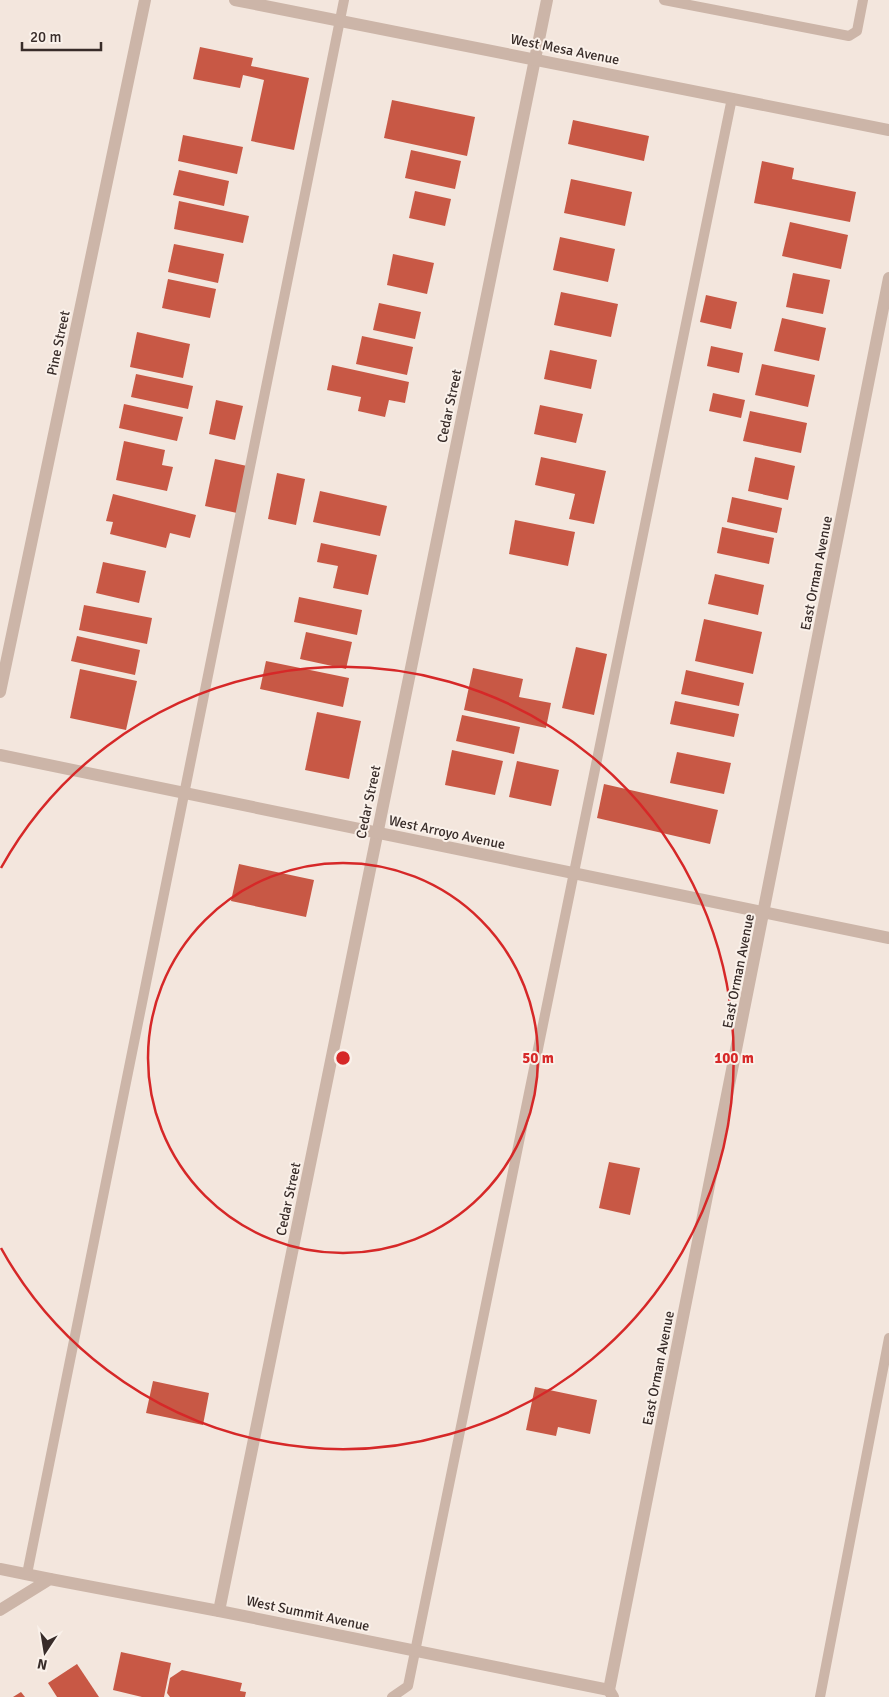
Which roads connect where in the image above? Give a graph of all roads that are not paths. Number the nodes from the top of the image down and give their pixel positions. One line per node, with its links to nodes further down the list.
1 (145, 0): 12 (street, Pine Street)
2 (235, 0): 7 (street, West Mesa Avenue)
3 (344, 0): 7 (lane)
4 (547, 0): 8 (street, Cedar Street)
5 (664, 0): 6 (lane)
6 (863, 0)
7 (340, 20): 8 (street, West Mesa Avenue); 14 (lane)
8 (535, 58): 9 (street, West Mesa Avenue); 15 (street, Cedar Street)
9 (732, 98): 10 (street, West Mesa Avenue); 16 (lane)
10 (889, 130)
11 (889, 278): 17 (street, East Orman Avenue)
12 (0, 692)
13 (0, 755): 14 (street, West Arroyo Avenue)
14 (186, 794): 15 (street, West Arroyo Avenue); 21 (lane)
15 (378, 833): 16 (street, West Arroyo Avenue); 24 (street, Cedar Street)
16 (575, 873): 17 (street, West Arroyo Avenue); 25 (lane)
17 (765, 912): 18 (street, West Arroyo Avenue); 26 (street, East Orman Avenue)
18 (889, 938)
19 (889, 1338): 28 (lane)
20 (0, 1569): 21 (street, West Summit Avenue)
21 (27, 1574): 22 (street, West Summit Avenue)
22 (50, 1579): 23 (street); 24 (street, West Summit Avenue)
23 (0, 1610)
24 (219, 1611): 25 (street, West Summit Avenue)
25 (416, 1651): 26 (street, West Summit Avenue); 27 (lane)
26 (611, 1694)
27 (392, 1697)
28 (820, 1697)

